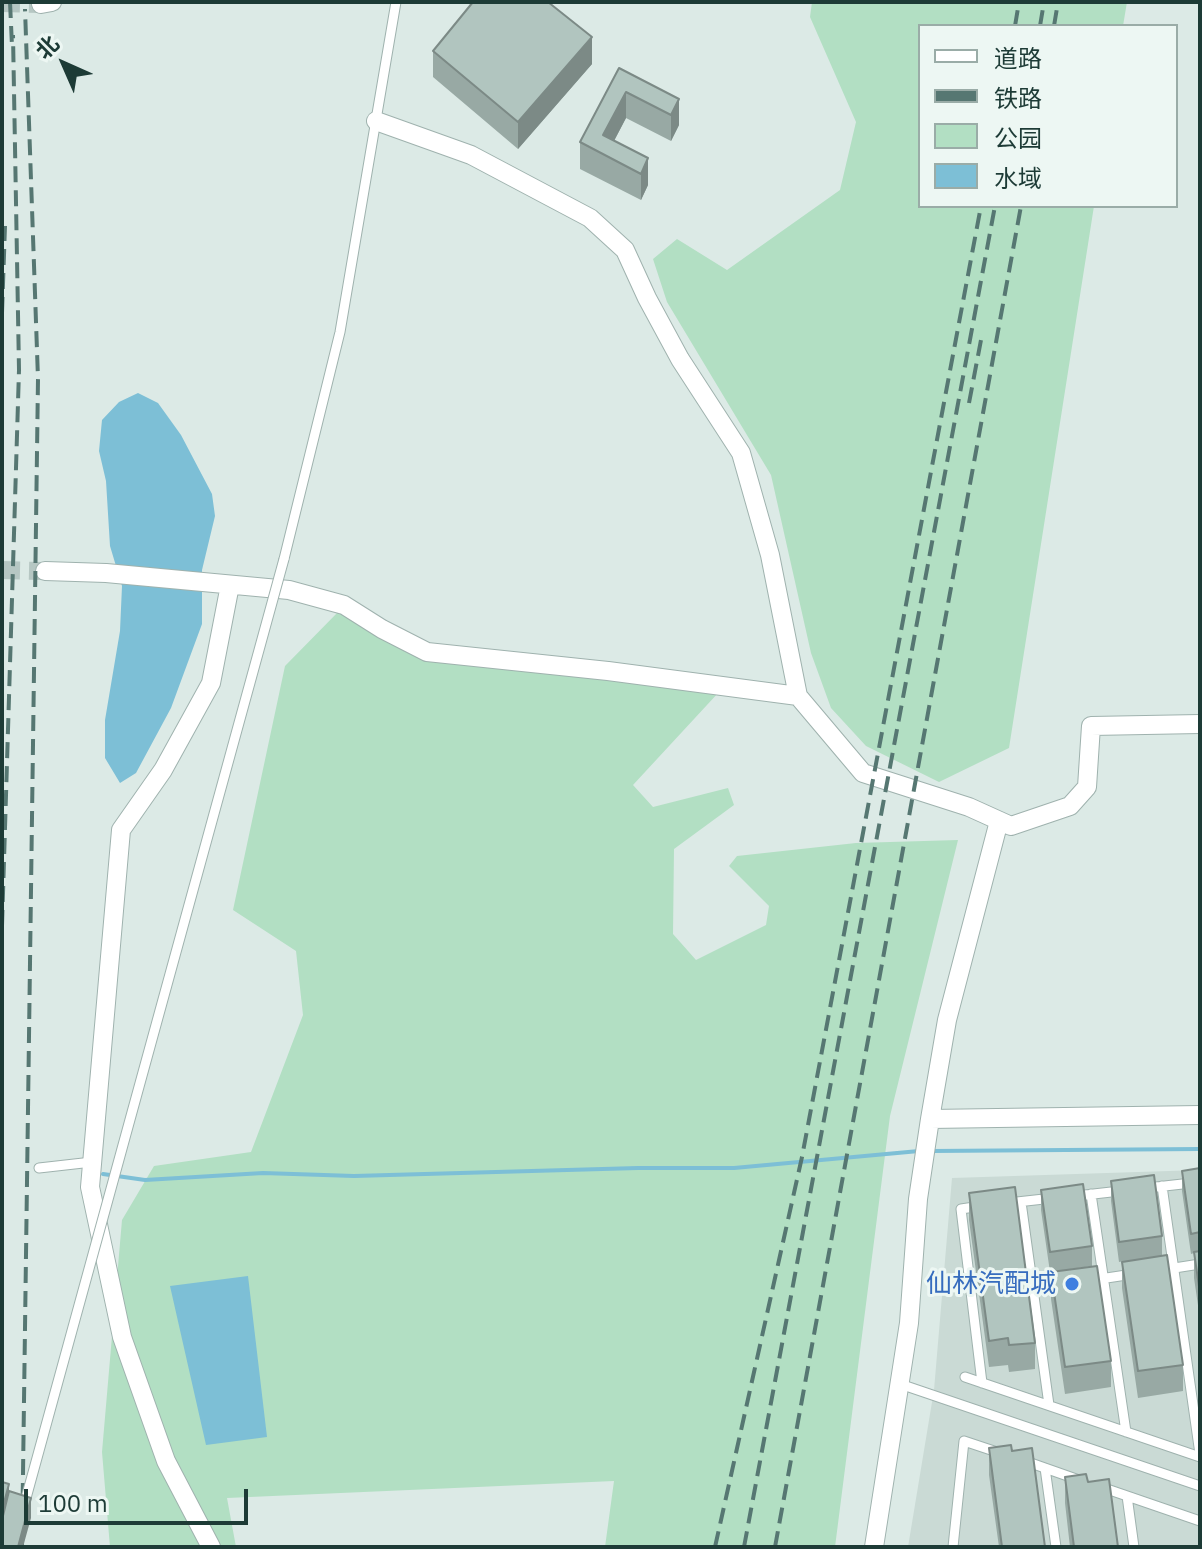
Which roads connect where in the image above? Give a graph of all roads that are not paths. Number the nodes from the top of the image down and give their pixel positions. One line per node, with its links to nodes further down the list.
1 (396, 2): 2 (lane)
2 (376, 121): 5 (street); 35 (lane, bridge)
3 (45, 571): 4 (street)
4 (230, 585): 5 (street); 10 (street)
5 (798, 696): 7 (street)
6 (1200, 724): 7 (street)
7 (999, 821): 9 (street)
8 (1200, 1115): 9 (street)
9 (930, 1119): 26 (street)
10 (92, 1162): 11 (lane); 37 (street)
11 (39, 1168)
12 (1200, 1182): 13 (lane)
13 (1162, 1186): 14 (lane); 17 (lane)
14 (1091, 1194): 15 (lane); 20 (lane)
15 (1021, 1202): 23 (lane); 25 (lane)
16 (1200, 1264): 17 (lane)
17 (1174, 1268): 18 (lane); 30 (lane)
18 (1159, 1270)
19 (1145, 1272): 20 (lane)
20 (1103, 1278): 21 (lane); 28 (lane)
21 (1089, 1280)
22 (1075, 1282): 23 (lane)
23 (1033, 1288): 27 (lane)
24 (965, 1377): 25 (lane)
25 (982, 1383): 27 (lane)
26 (900, 1384): 33 (lane); 38 (street)
27 (1049, 1405): 28 (lane)
28 (1126, 1432): 30 (lane)
29 (1005, 1454): 39 (lane)
30 (1200, 1455)
31 (1018, 1459): 32 (lane)
32 (1045, 1468): 34 (lane); 40 (lane)
33 (1200, 1486)
34 (1127, 1496): 36 (lane); 41 (lane)
35 (21, 1519)
36 (1200, 1521)
37 (211, 1547)
38 (874, 1547)
39 (953, 1547)
40 (1056, 1547)
41 (1134, 1547)

